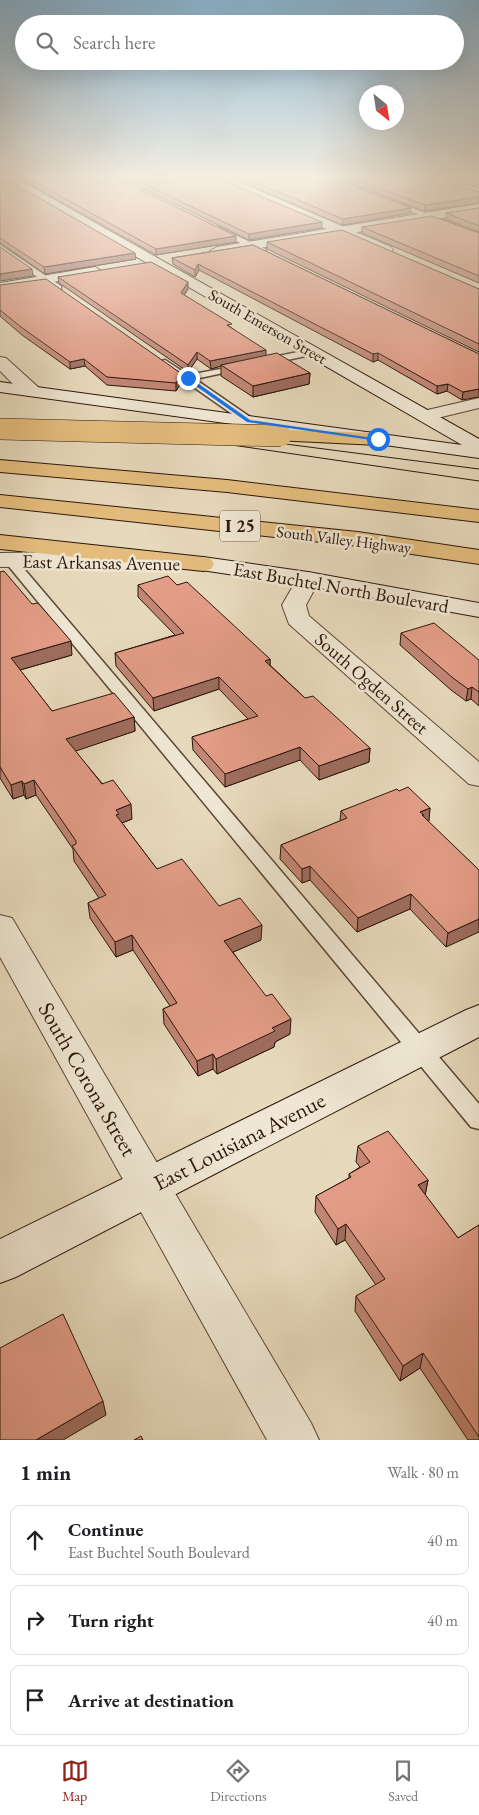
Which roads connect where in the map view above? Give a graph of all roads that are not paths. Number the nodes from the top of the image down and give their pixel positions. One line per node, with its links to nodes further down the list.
1 (130, 243): 10 (street, South Emerson Street)
2 (244, 243): 5 (lane)
3 (266, 243): 5 (street)
4 (372, 243): 8 (street)
5 (250, 246): 7 (street); 9 (lane)
6 (0, 248): 13 (lane)
7 (206, 253)
8 (397, 254)
9 (269, 255)
10 (162, 260): 11 (street); 16 (street, South Emerson Street)
11 (135, 265)
12 (106, 270): 13 (street)
13 (47, 279): 14 (street); 15 (lane)
14 (0, 287)
15 (70, 296)
16 (312, 352): 19 (lane); 23 (street, South Emerson Street)
17 (156, 356): 19 (lane)
18 (0, 362): 21 (street)
19 (188, 378): 24 (lane)
20 (0, 386): 21 (street)
21 (32, 391): 24 (street)
22 (479, 403): 23 (street)
23 (425, 416): 27 (street, South Emerson Street)
24 (248, 421): 26 (street)
25 (0, 429): 26 (highway, bridge)
26 (378, 439): 28 (street)
27 (479, 447)
28 (479, 454)
29 (0, 466): 31 (highway, I 25)
30 (0, 501): 33 (highway, South Valley Highway / I 25)
31 (479, 516)
32 (3, 554): 34 (street, East Arkansas Avenue); 40 (lane)
33 (479, 557)
34 (202, 564): 35 (street, East Buchtel North Boulevard)
35 (308, 579): 36 (street, East Buchtel North Boulevard); 37 (street, South Ogden Street)
36 (479, 610)
37 (479, 776)
38 (0, 927): 42 (street, South Corona Street)
39 (479, 1020): 40 (street, East Louisiana Avenue)
40 (419, 1050): 41 (lane); 42 (street, East Louisiana Avenue)
41 (479, 1120)
42 (150, 1186): 43 (street, East Louisiana Avenue); 44 (street, South Corona Street)
43 (0, 1262)
44 (294, 1440)

